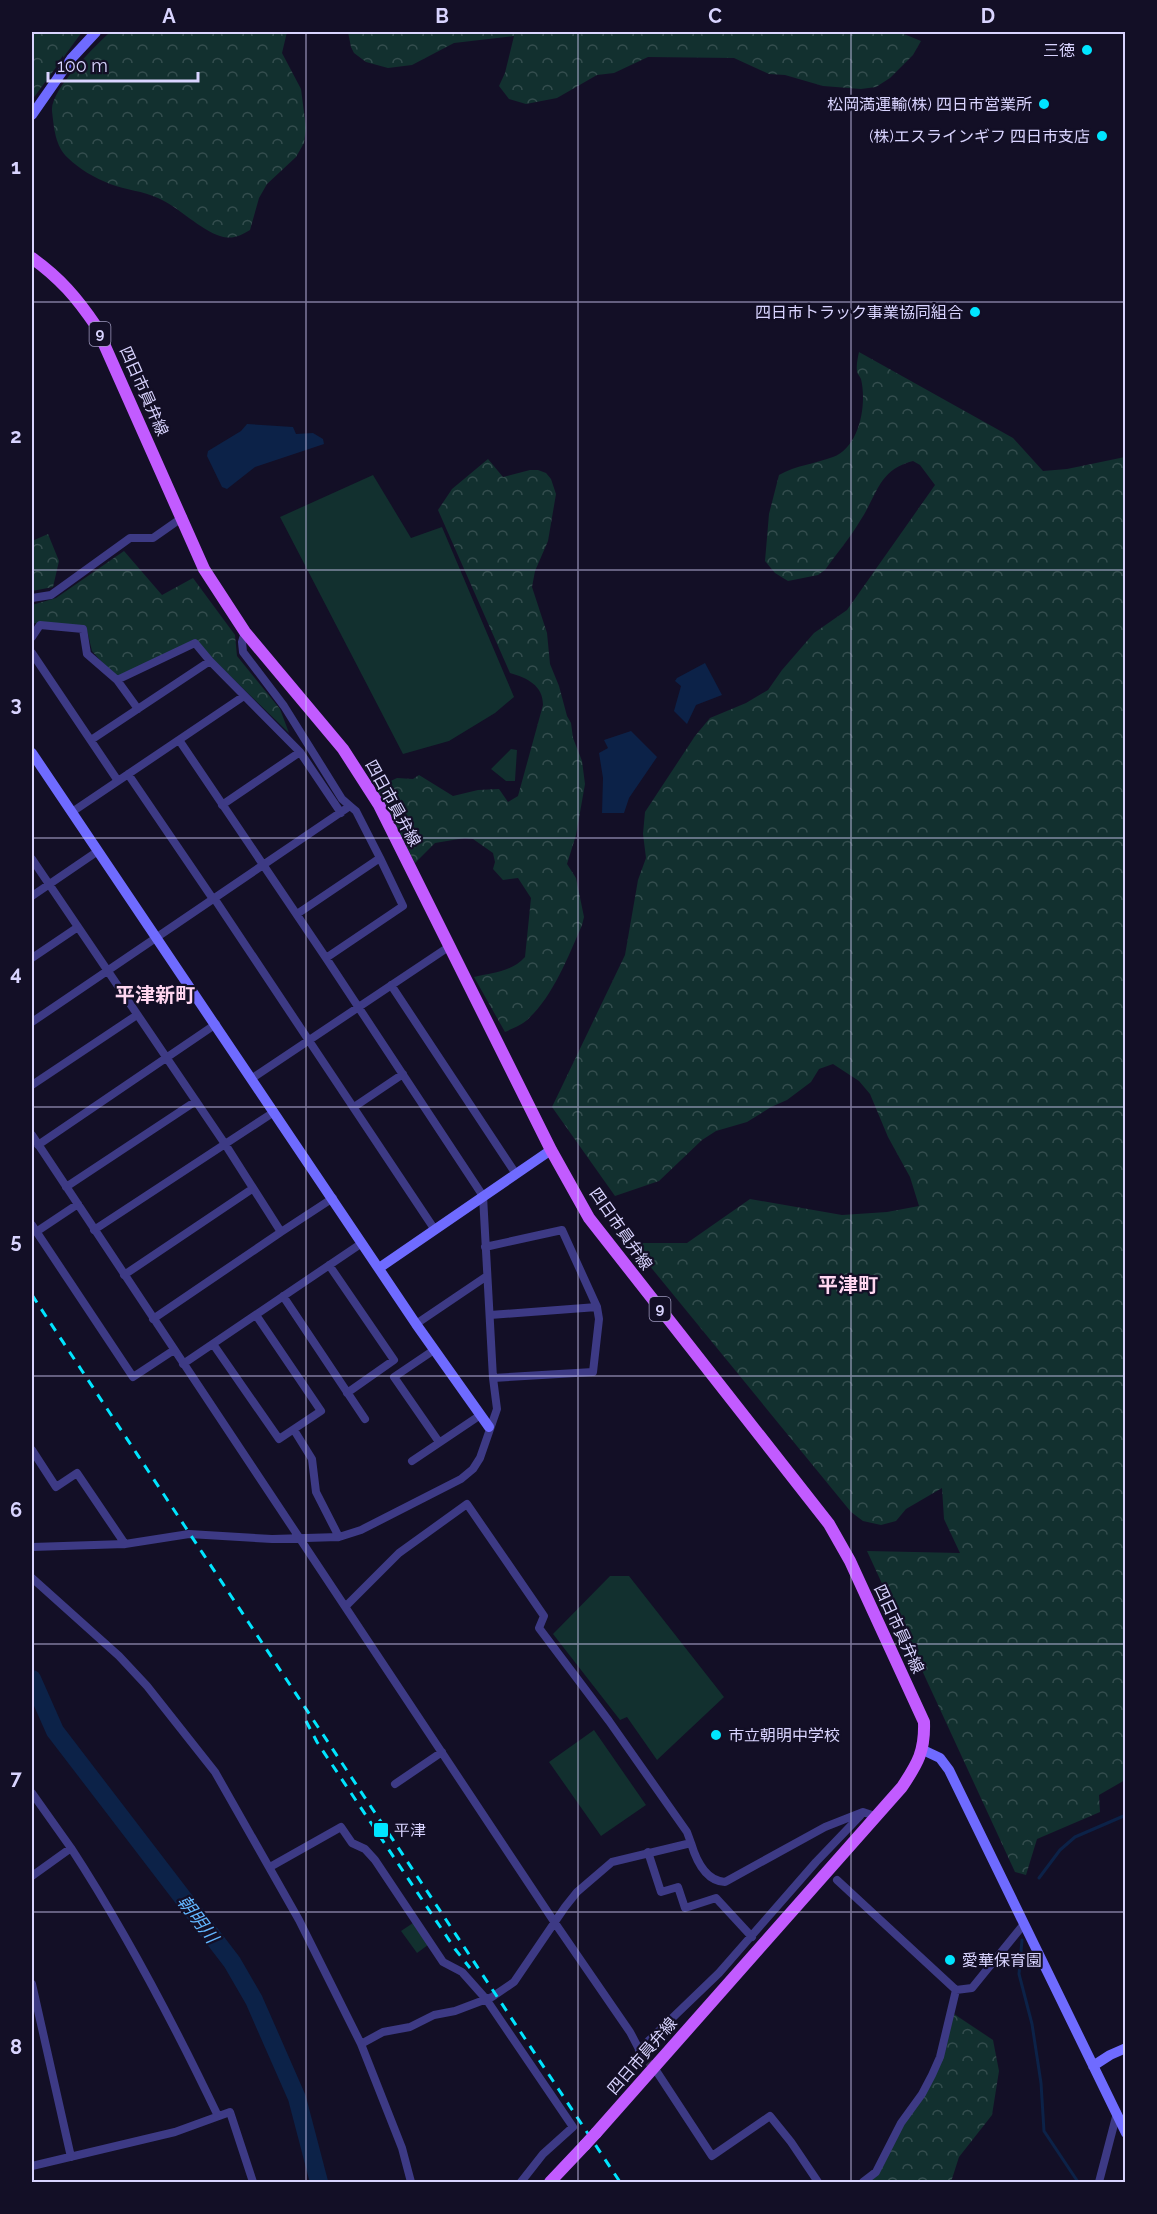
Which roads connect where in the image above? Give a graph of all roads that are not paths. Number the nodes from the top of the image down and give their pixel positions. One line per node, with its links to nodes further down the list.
1 (96, 32): 2 (street)
2 (32, 115)
3 (32, 258): 4 (main road, 四日市員弁線 / 9)
4 (183, 517): 5 (street); 6 (main road, 四日市員弁線 / 9)
5 (32, 598)
6 (245, 632): 21 (street); 34 (main road, 四日市員弁線 / 9)
7 (32, 637): 10 (street)
8 (32, 653): 13 (street)
9 (210, 661): 10 (street); 11 (street); 12 (street)
10 (117, 680): 12 (street)
11 (244, 696): 14 (street); 15 (street)
12 (138, 709): 13 (street)
13 (91, 740): 19 (street)
14 (179, 740): 18 (street); 20 (street)
15 (300, 752): 20 (street); 23 (street)
16 (32, 753): 17 (street)
17 (35, 767): 22 (street)
18 (128, 774): 19 (street); 30 (street)
19 (118, 781): 22 (street)
20 (222, 805): 27 (street)
21 (350, 806): 23 (street); 25 (street)
22 (72, 812): 24 (street)
23 (341, 813): 27 (street)
24 (98, 851): 28 (street); 33 (street)
25 (380, 858): 31 (street); 36 (street)
26 (32, 859): 28 (street)
27 (263, 865): 30 (street); 31 (street)
28 (48, 884): 29 (street); 32 (street)
29 (32, 896)
30 (214, 899): 33 (street); 43 (street)
31 (297, 914): 36 (street)
32 (78, 927): 35 (street); 37 (street)
33 (156, 937): 37 (street); 42 (street)
34 (450, 946): 38 (street); 54 (main road, 四日市員弁線 / 9)
35 (32, 958)
36 (326, 958): 39 (street)
37 (107, 971): 40 (street); 41 (street)
38 (391, 985): 39 (street); 55 (street)
39 (358, 1007): 43 (street); 45 (street)
40 (137, 1014): 44 (street); 47 (street)
41 (32, 1022)
42 (216, 1024): 44 (street); 46 (street)
43 (309, 1039): 46 (street); 49 (street)
44 (166, 1058): 48 (street); 53 (street)
45 (403, 1074): 49 (street); 58 (street)
46 (252, 1079): 50 (street)
47 (32, 1085)
48 (196, 1101): 52 (street); 56 (street)
49 (354, 1107): 63 (street)
50 (274, 1112): 52 (street); 59 (street)
51 (32, 1135): 53 (street)
52 (225, 1144): 57 (street); 62 (street)
53 (38, 1145): 56 (street)
54 (551, 1150): 55 (street); 96 (main road, 四日市員弁線 / 9)
55 (516, 1174): 58 (street)
56 (66, 1187): 60 (street)
57 (252, 1189): 64 (street); 69 (street)
58 (483, 1197): 63 (street); 66 (street)
59 (333, 1198): 64 (street); 65 (street)
60 (78, 1204): 61 (street); 62 (street)
61 (34, 1228): 78 (street)
62 (94, 1230): 69 (street)
63 (435, 1230): 68 (street)
64 (280, 1232): 75 (street)
65 (362, 1243): 67 (street); 68 (street)
66 (485, 1247): 70 (street); 72 (street)
67 (329, 1265): 71 (street); 82 (street)
68 (379, 1268): 76 (street)
69 (124, 1275): 75 (street)
70 (488, 1276): 74 (street); 76 (street)
71 (283, 1296): 73 (street); 82 (street)
72 (597, 1307): 74 (street); 81 (street)
73 (256, 1315): 77 (street); 86 (street)
74 (490, 1315): 81 (street)
75 (153, 1319): 78 (street)
76 (416, 1324): 79 (street)
77 (213, 1344): 80 (street); 86 (street)
78 (174, 1350): 80 (street)
79 (434, 1350): 83 (street); 87 (street)
80 (183, 1364): 90 (street)
81 (493, 1378): 85 (street)
82 (347, 1393): 84 (street)
83 (479, 1416): 85 (street); 87 (street)
84 (365, 1419)
85 (489, 1427): 91 (street)
86 (294, 1430): 91 (street)
87 (439, 1442): 89 (street)
88 (32, 1450): 92 (street)
89 (412, 1461)
90 (299, 1537): 91 (street); 92 (street); 95 (street)
91 (339, 1537)
92 (125, 1544): 93 (street)
93 (32, 1547)
94 (32, 1578): 104 (street)
95 (346, 1606): 97 (street); 101 (street)
96 (923, 1750): 100 (main road, 四日市員弁線 / 9); 108 (street)
97 (442, 1752): 98 (street); 107 (street)
98 (395, 1784)
99 (32, 1792): 102 (street)
100 (869, 1814): 101 (street); 109 (street); 125 (main road, 四日市員弁線 / 9, bridge)
101 (691, 1843): 103 (street)
102 (71, 1848): 105 (street); 118 (street)
103 (648, 1852): 107 (street); 109 (street)
104 (270, 1867): 112 (street); 113 (street)
105 (32, 1876)
106 (837, 1880): 111 (street)
107 (555, 1923): 109 (street); 112 (street)
108 (1024, 1924): 111 (street); 115 (street)
109 (752, 1937)
110 (32, 1987): 120 (street)
111 (956, 1990): 127 (street)
112 (486, 1999): 113 (street); 124 (street)
113 (361, 2044): 123 (street)
114 (1125, 2048): 115 (street)
115 (1093, 2066): 117 (street)
116 (657, 2072): 126 (street)
117 (1116, 2113): 119 (street); 128 (street)
118 (218, 2116): 120 (street); 122 (street)
119 (1125, 2133)
120 (71, 2157): 121 (street)
121 (32, 2166)
122 (254, 2182)
123 (411, 2182)
124 (521, 2182)
125 (550, 2182)
126 (818, 2182)
127 (863, 2182)
128 (1100, 2182)

